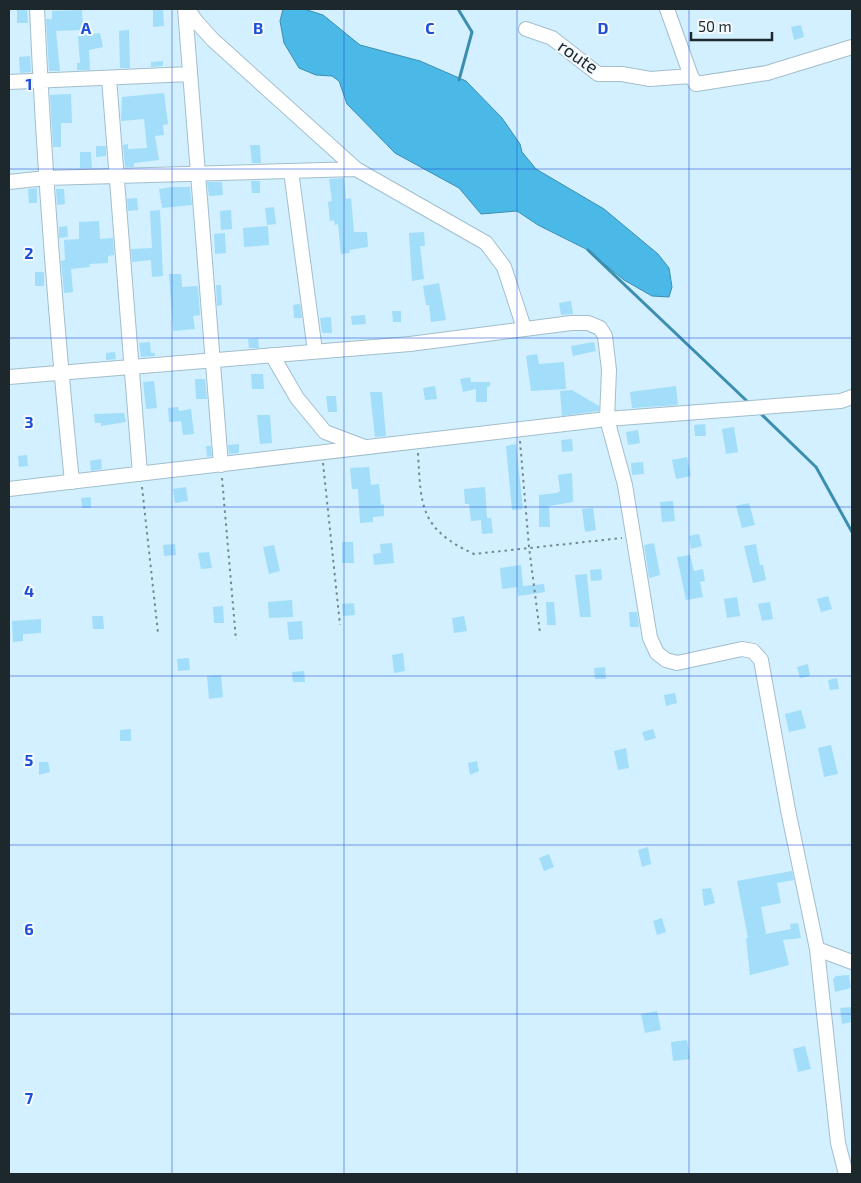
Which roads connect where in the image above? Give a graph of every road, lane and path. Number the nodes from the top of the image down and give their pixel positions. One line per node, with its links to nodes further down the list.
1 (37, 9): 9 (street)
2 (186, 9): 6 (street); 11 (street)
3 (667, 9): 7 (street)
4 (526, 29): 7 (street, route)
5 (852, 48): 7 (street, route)
6 (190, 74): 8 (street); 13 (street)
7 (691, 76)
8 (109, 78): 9 (street); 14 (street)
9 (40, 81): 10 (street); 15 (street)
10 (9, 82)
11 (356, 169): 12 (street); 17 (street)
12 (291, 171): 13 (street); 18 (street)
13 (197, 173): 14 (street); 20 (street)
14 (116, 177): 15 (street); 21 (street)
15 (46, 178): 16 (street); 22 (street)
16 (9, 182)
17 (524, 328): 18 (street); 25 (street)
18 (315, 351): 19 (street)
19 (272, 355): 20 (street); 28 (street)
20 (213, 360): 21 (street); 30 (street)
21 (130, 366): 22 (street); 31 (street)
22 (60, 372): 23 (street); 32 (street)
23 (9, 376)
24 (852, 396): 25 (street)
25 (607, 419): 26 (street); 34 (street)
26 (519, 430): 27 (street); 35 (path)
27 (418, 442): 28 (street); 35 (path)
28 (368, 448): 29 (street)
29 (322, 453): 30 (street); 36 (path)
30 (221, 465): 31 (street); 39 (path)
31 (140, 474): 32 (street); 37 (path)
32 (72, 482): 33 (street)
33 (9, 489)
34 (635, 536): 35 (path); 40 (street)
35 (529, 547): 38 (path)
36 (340, 625)
37 (158, 633)
38 (540, 633)
39 (236, 640)
40 (817, 949): 41 (street); 42 (street)
41 (852, 962)
42 (846, 1174)

